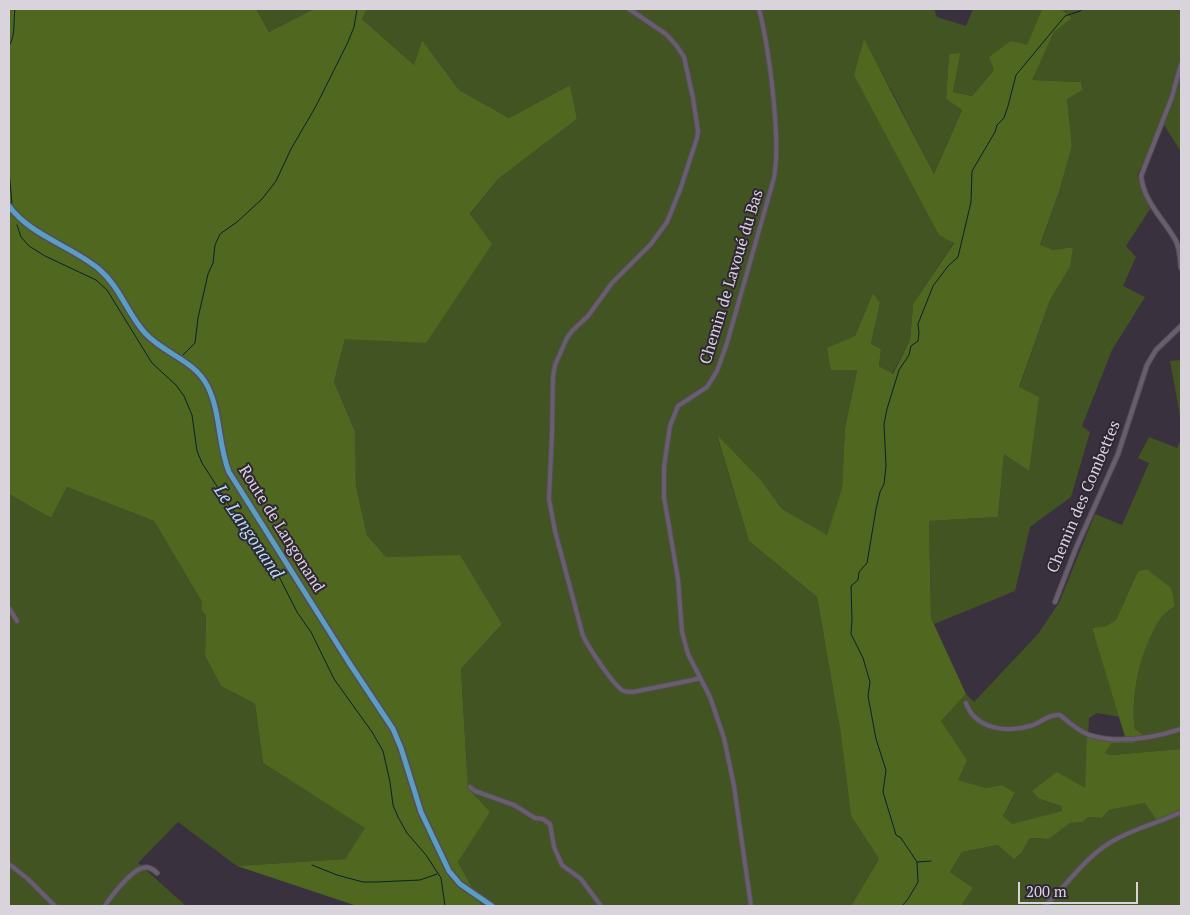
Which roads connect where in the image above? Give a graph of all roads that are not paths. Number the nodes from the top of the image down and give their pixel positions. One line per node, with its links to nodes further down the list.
1 (630, 9): 10 (street)
2 (759, 9): 10 (street, Chemin de Lavoué du Bas)
3 (1181, 64): 5 (street)
4 (9, 206): 19 (main road, Route de Langonand)
5 (1181, 268)
6 (1181, 326): 7 (street, Chemin des Combettes)
7 (1055, 602)
8 (9, 608): 9 (street)
9 (17, 621)
10 (700, 678): 21 (street, Chemin de Lavoué du Bas)
11 (966, 702): 12 (street)
12 (1181, 729)
13 (470, 787): 20 (street)
14 (1181, 812): 22 (street)
15 (9, 864): 17 (street)
16 (157, 873): 18 (street)
17 (55, 906)
18 (105, 906)
19 (492, 906)
20 (601, 906)
21 (752, 906)
22 (1045, 906)

